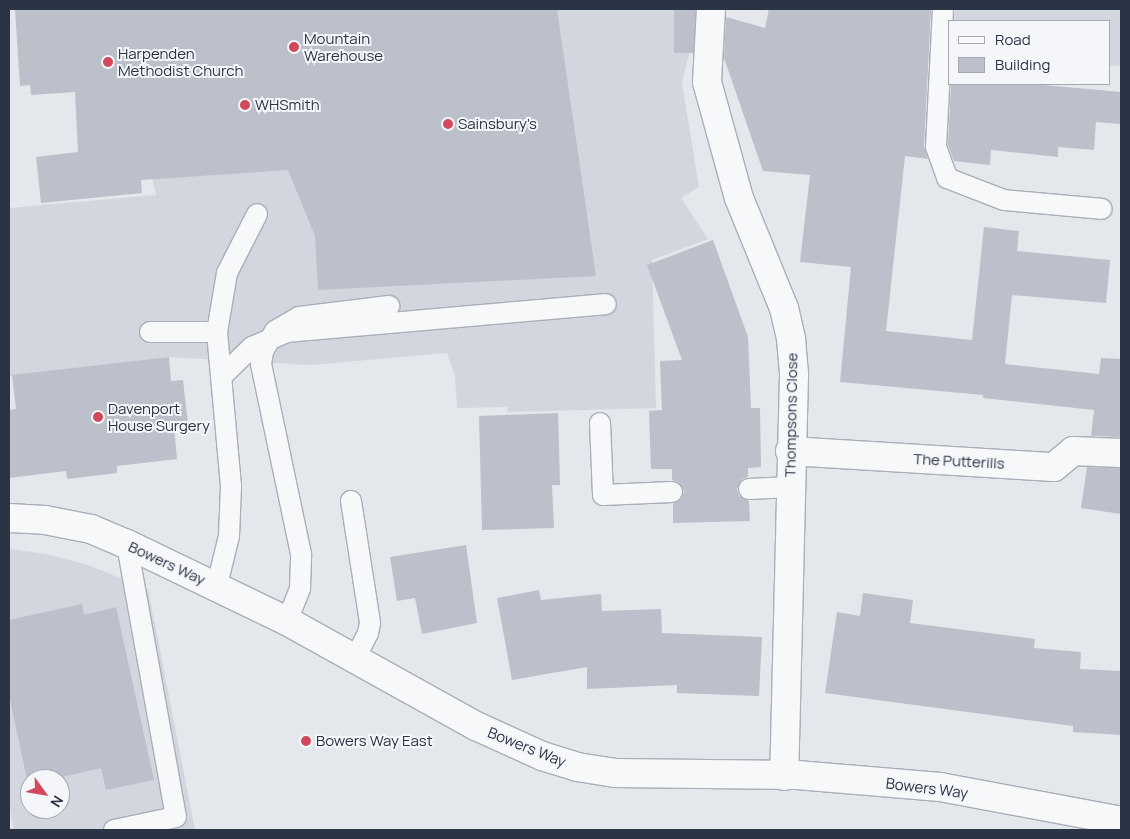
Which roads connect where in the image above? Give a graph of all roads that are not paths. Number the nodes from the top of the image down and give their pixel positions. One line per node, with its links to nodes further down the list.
1 (710, 9): 11 (street, Thompsons Close)
2 (943, 9): 3 (lane)
3 (1102, 209)
4 (257, 214): 8 (lane)
5 (606, 304): 9 (lane)
6 (389, 306): 20 (lane)
7 (150, 332): 8 (lane)
8 (217, 332): 9 (lane)
9 (221, 378): 19 (lane)
10 (600, 423): 15 (lane)
11 (790, 451): 12 (street, The Putterills); 13 (street, Thompsons Close)
12 (1121, 453)
13 (790, 487): 14 (lane); 22 (street, Thompsons Close)
14 (749, 489)
15 (672, 492)
16 (351, 501): 21 (lane)
17 (9, 518): 18 (street, Bowers Way)
18 (127, 544): 19 (street, Bowers Way); 24 (lane)
19 (217, 586): 20 (street, Bowers Way)
20 (287, 621): 21 (street, Bowers Way)
21 (354, 658): 22 (street, Bowers Way)
22 (784, 776): 23 (street, Bowers Way)
23 (1121, 820)
24 (114, 830)

